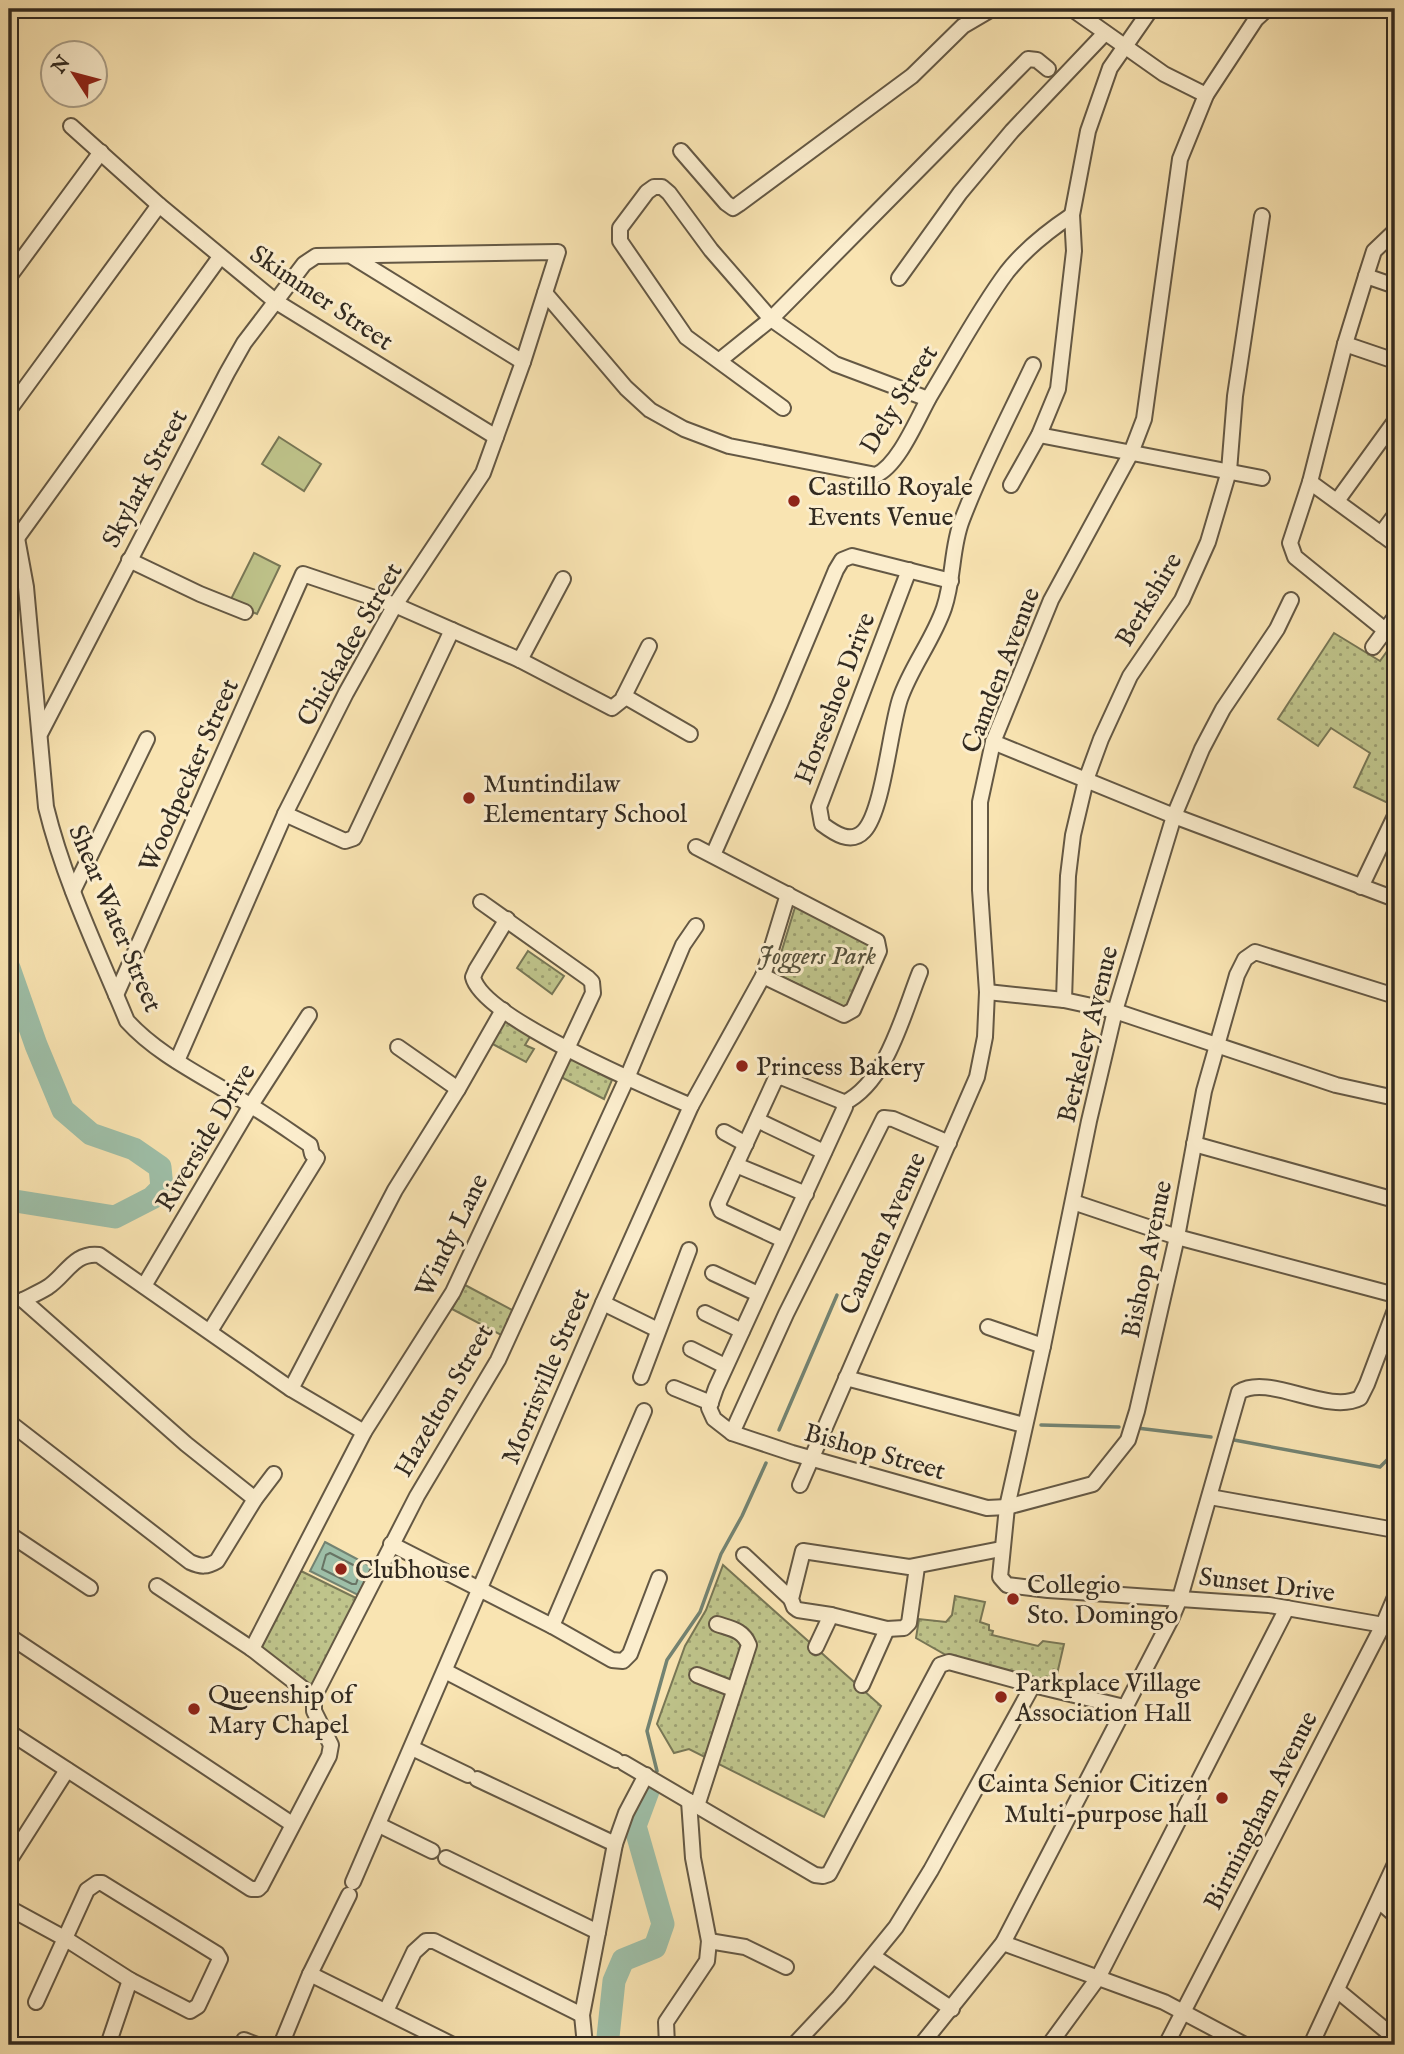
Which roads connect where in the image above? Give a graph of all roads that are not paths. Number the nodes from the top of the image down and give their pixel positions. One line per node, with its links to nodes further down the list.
1 (992, 9): 10 (street)
2 (1072, 9): 5 (street)
3 (1151, 9): 6 (street)
4 (1267, 9): 8 (street, Camden Avenue)
5 (1105, 33): 6 (street); 20 (street)
6 (1123, 47): 8 (street); 13 (street)
7 (1048, 69): 24 (street)
8 (1206, 95): 36 (street, Camden Avenue)
9 (71, 126): 11 (street, Skimmer Street)
10 (681, 151)
11 (102, 152): 12 (street, Skimmer Street); 19 (street)
12 (159, 205): 16 (street, Skimmer Street); 32 (street)
13 (1072, 215): 30 (street, Dely Street); 34 (street)
14 (1262, 216): 37 (street, Berkshire)
15 (1395, 231): 18 (street)
16 (220, 257): 23 (street, Skimmer Street); 43 (street)
17 (353, 257): 22 (street, Chickadee Street); 23 (street, Skylark Street); 27 (street)
18 (1366, 276): 21 (street); 25 (street)
19 (9, 277)
20 (899, 278)
21 (1395, 286)
22 (549, 298): 27 (street, Chickadee Street); 30 (street, Dely Street)
23 (275, 301): 35 (street, Skimmer Street); 46 (street, Skylark Street)
24 (771, 320): 26 (street); 26 (street); 30 (street)
25 (1345, 344): 28 (street); 39 (street)
26 (719, 360): 31 (street)
27 (523, 362): 35 (street, Chickadee Street)
28 (1395, 362)
29 (1033, 365): 49 (street, Horseshoe Drive)
30 (928, 399)
31 (783, 408)
32 (9, 410)
33 (1395, 421): 41 (street)
34 (1039, 435): 36 (street); 40 (street)
35 (496, 437): 51 (street, Chickadee Street)
36 (1131, 453): 37 (street); 63 (street, Camden Avenue)
37 (1228, 471): 38 (street); 64 (street, Berkshire)
38 (1262, 478)
39 (1310, 482): 41 (street); 55 (street)
40 (1011, 485)
41 (1337, 501): 44 (street)
42 (1395, 515): 44 (street)
43 (13, 533): 60 (street, Shear Water Street)
44 (1381, 534): 45 (street)
45 (1395, 544)
46 (129, 560): 52 (street); 60 (street, Skylark Street)
47 (909, 570): 49 (street); 49 (street, Horseshoe Drive); 69 (street)
48 (563, 579): 58 (street)
49 (951, 581)
50 (1290, 600): 66 (street, Berkeley Avenue)
51 (395, 604): 54 (street); 65 (street, Chickadee Street); 80 (street, Woodpecker Street)
52 (244, 612)
53 (1395, 617): 55 (street)
54 (452, 630): 58 (street); 65 (street)
55 (1385, 630): 57 (street)
56 (649, 646): 59 (street)
57 (1373, 647)
58 (520, 660): 59 (street)
59 (624, 695): 61 (street)
60 (41, 732): 71 (street, Shear Water Street)
61 (690, 734)
62 (147, 739): 71 (street)
63 (993, 742): 64 (street); 79 (street, Camden Avenue)
64 (1086, 780): 66 (street); 82 (street, Berkshire)
65 (285, 814): 89 (street, Chickadee Street)
66 (1174, 816): 70 (street); 84 (street, Berkeley Avenue)
67 (1395, 816): 70 (street)
68 (696, 847): 69 (street)
69 (713, 855): 72 (street)
70 (1361, 887): 73 (street)
71 (74, 891): 80 (street, Shear Water Street)
72 (788, 894): 78 (street, Morrisville Street); 78 (street)
73 (1395, 899)
74 (481, 902): 75 (street)
75 (507, 919): 83 (street); 88 (street, Windy Lane)
76 (696, 926): 90 (street, Hazelton Street)
77 (920, 972): 93 (street)
78 (763, 976): 95 (street, Morrisville Street)
79 (986, 992): 82 (street); 98 (street, Camden Avenue)
80 (116, 995): 89 (street, Shear Water Street)
81 (1395, 996): 86 (street, Bishop Avenue)
82 (1064, 1000): 84 (street)
83 (503, 1010): 88 (street); 91 (street)
84 (1115, 1012): 86 (street); 105 (street, Berkeley Avenue)
85 (309, 1015): 94 (street, Riverside Drive)
86 (1217, 1044): 92 (street); 100 (street, Bishop Avenue)
87 (398, 1047): 91 (street)
88 (566, 1050): 90 (street); 132 (street, Windy Lane)
89 (177, 1061): 94 (street, Shear Water Street)
90 (626, 1077): 95 (street); 142 (street, Hazelton Street)
91 (458, 1089): 127 (street)
92 (1395, 1098)
93 (844, 1103): 96 (street); 101 (street)
94 (251, 1105): 110 (street, Riverside Drive); 119 (street, Shear Water Street)
95 (691, 1106): 114 (street, Morrisville Street)
96 (757, 1120): 99 (street); 101 (street)
97 (724, 1132): 99 (street)
98 (949, 1143): 125 (street, Camden Avenue); 133 (street)
99 (746, 1144): 102 (street)
100 (1194, 1144): 104 (street); 106 (street, Bishop Avenue)
101 (824, 1152): 103 (street)
102 (736, 1165): 103 (street); 107 (street)
103 (806, 1194): 107 (street)
104 (1395, 1200)
105 (1073, 1202): 106 (street); 121 (street, Berkeley Avenue)
106 (1177, 1237): 112 (street); 139 (street, Bishop Avenue)
107 (783, 1240): 111 (street)
108 (688, 1250): 118 (street)
109 (713, 1273): 111 (street)
110 (144, 1286): 113 (street); 119 (street)
111 (758, 1294): 120 (street)
112 (1395, 1295)
113 (16, 1299): 138 (street)
114 (603, 1303): 118 (street); 150 (street, Morrisville Street)
115 (1395, 1310): 137 (street)
116 (705, 1313): 120 (street)
117 (988, 1327): 121 (street)
118 (658, 1330): 124 (street)
119 (210, 1331): 127 (street)
120 (742, 1331): 123 (street)
121 (1043, 1346): 131 (street, Berkeley Avenue)
122 (691, 1349): 123 (street)
123 (725, 1366): 128 (street)
124 (641, 1377)
125 (846, 1378): 131 (street); 134 (street, Camden Avenue)
126 (674, 1388): 128 (street)
127 (290, 1389): 132 (street)
128 (711, 1403): 133 (street)
129 (645, 1411): 157 (street)
130 (9, 1422): 138 (street)
131 (1024, 1425): 139 (street, Berkeley Avenue)
132 (364, 1432): 162 (street, Windy Lane)
133 (732, 1433): 134 (street, Bishop Street)
134 (811, 1458): 136 (street, Camden Avenue); 139 (street, Bishop Street)
135 (274, 1474): 138 (street)
136 (800, 1485)
137 (1210, 1497): 140 (street); 152 (street)
138 (255, 1499)
139 (1007, 1507): 143 (street, Berkeley Avenue)
140 (1395, 1530)
141 (9, 1534): 149 (street)
142 (391, 1544): 150 (street); 168 (street, Hazelton Street)
143 (1001, 1549): 145 (street); 147 (street, Berkeley Avenue)
144 (744, 1555): 153 (street)
145 (917, 1567): 153 (street); 159 (street)
146 (659, 1578): 157 (street)
147 (1007, 1585): 152 (street, Sunset Drive)
148 (157, 1586): 162 (street)
149 (90, 1588)
150 (480, 1588): 157 (street); 163 (street, Morrisville Street)
151 (1395, 1597): 158 (street, Birmingham Avenue)
152 (1180, 1598): 154 (street, Sunset Drive); 169 (street)
153 (791, 1599): 155 (street)
154 (1287, 1608): 158 (street, Sunset Drive); 192 (street)
155 (831, 1615): 159 (street); 161 (street)
156 (718, 1624): 167 (street)
157 (552, 1626)
158 (1389, 1626): 198 (street, Birmingham Avenue)
159 (887, 1629): 165 (street)
160 (9, 1636): 175 (street)
161 (816, 1647)
162 (252, 1649): 168 (street)
163 (445, 1671): 171 (street, Morrisville Street); 173 (street)
164 (697, 1675): 167 (street)
165 (862, 1685)
166 (1033, 1685): 169 (street); 174 (street); 189 (street)
167 (733, 1689): 174 (street)
168 (314, 1697): 175 (street)
169 (1124, 1707): 188 (street)
170 (9, 1732): 172 (street)
171 (412, 1748): 176 (street, Morrisville Street); 177 (street)
172 (67, 1770): 175 (street); 180 (street)
173 (646, 1774): 174 (street); 177 (street)
174 (693, 1804): 187 (street)
175 (292, 1824)
176 (379, 1825): 178 (street); 191 (street, Morrisville Street)
177 (615, 1844): 185 (street)
178 (432, 1851)
179 (446, 1858): 185 (street)
180 (9, 1861)
181 (1395, 1864): 182 (street)
182 (1378, 1901): 184 (street); 194 (street)
183 (9, 1908): 186 (street)
184 (1395, 1915)
185 (598, 1932): 199 (street)
186 (66, 1939): 193 (street); 193 (street); 195 (street)
187 (709, 1941): 190 (street); 205 (street)
188 (1003, 1943): 192 (street); 196 (street)
189 (873, 1956): 196 (street); 206 (street)
190 (786, 1967)
191 (310, 1974): 197 (street); 202 (street, Morrisville Street)
192 (1098, 1978): 198 (street); 208 (street)
193 (130, 1980): 201 (street)
194 (1337, 1990): 200 (street); 211 (street)
195 (36, 2002)
196 (952, 2008): 207 (street)
197 (386, 2011): 199 (street); 203 (street)
198 (1184, 2012): 209 (street, Birmingham Avenue); 210 (street)
199 (582, 2015): 204 (street)
200 (1395, 2038)
201 (108, 2045)
202 (281, 2045)
203 (453, 2045)
204 (585, 2045)
205 (667, 2045)
206 (794, 2045)
207 (921, 2045)
208 (1049, 2045)
209 (1166, 2045)
210 (1245, 2045)
211 (1311, 2045)

